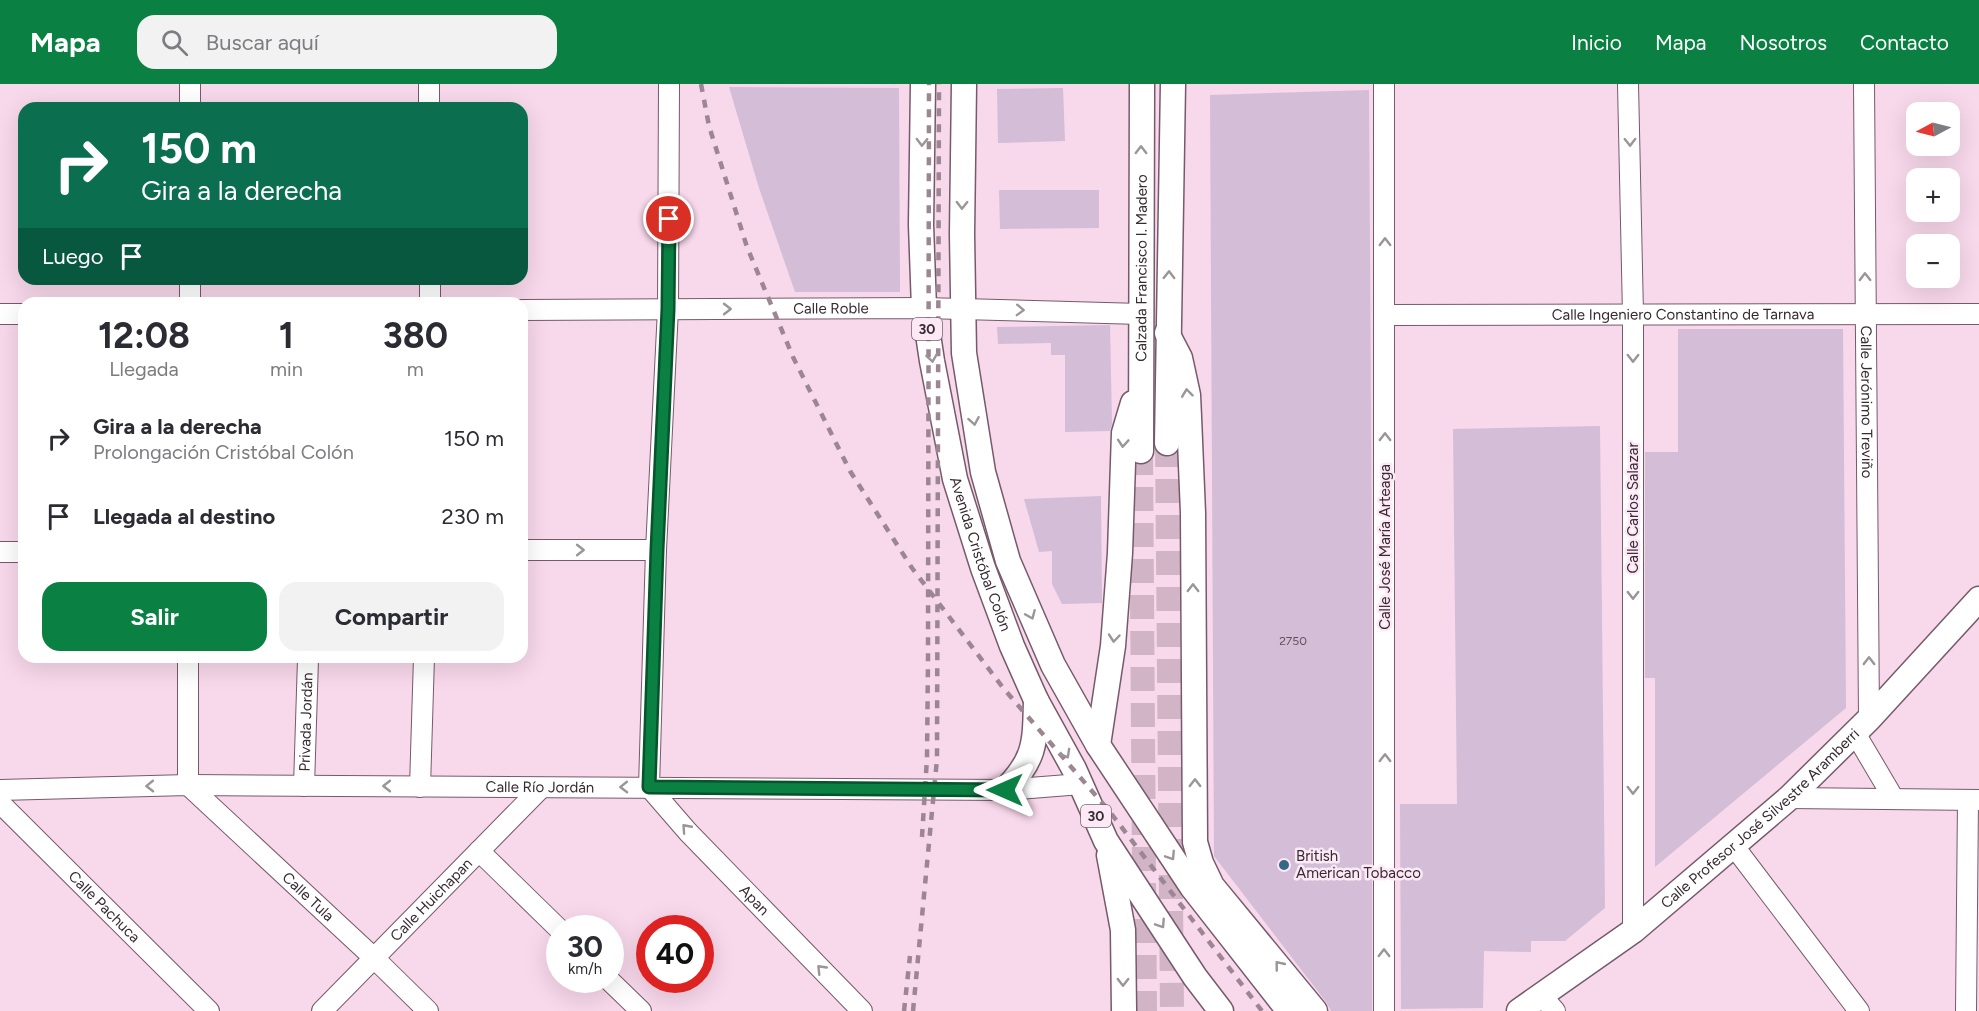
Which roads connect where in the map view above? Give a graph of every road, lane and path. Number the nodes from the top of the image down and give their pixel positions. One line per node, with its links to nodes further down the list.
1 (189, 84): 11 (street)
2 (429, 84): 12 (street)
3 (669, 84): 14 (street)
4 (923, 84): 13 (main road, Avenida Cristóbal Colón / 30, one-way to 13)
5 (964, 84): 15 (main road, Avenida Cristóbal Colón / 30, one-way to 15)
6 (1142, 84): 18 (main road, Calzada Francisco I. Madero, one-way to 6)
7 (1173, 84): 24 (main road, Calzada Francisco I. Madero, one-way to 7)
8 (1384, 84): 22 (street, Calle José María Arteaga, one-way to 8)
9 (1628, 84): 23 (street, Calle Carlos Salazar, one-way to 23)
10 (1864, 84): 19 (street, Calle Jerónimo Treviño, one-way to 10)
11 (190, 102)
12 (429, 102)
13 (924, 308): 14 (street, Calle Roble, one-way to 13); 15 (street, Calle Roble); 33 (main road, Avenida Cristóbal Colón / 30, one-way to 33)
14 (668, 309): 16 (street, Calle Roble); 29 (street)
15 (962, 309): 18 (street, Calle Roble, one-way to 18); 32 (main road, Avenida Cristóbal Colón / 30, one-way to 32)
16 (528, 310)
17 (18, 314): 21 (street)
18 (1141, 314): 25 (main road, Calzada Francisco I. Madero)
19 (1866, 314): 20 (street, Calle Ingeniero Constantino de Tarnava); 23 (street, Calle Ingeniero Constantino de Tarnava); 39 (street, Calle Jerónimo Treviño, one-way to 19)
20 (1979, 314)
21 (0, 315)
22 (1386, 315): 23 (street, Calle Ingeniero Constantino de Tarnava); 70 (street, Calle José María Arteaga, one-way to 22)
23 (1633, 315): 57 (street, Calle Carlos Salazar, one-way to 57)
24 (1167, 333): 26 (main road, Calzada Francisco I. Madero); 69 (main road, one-way to 24)
25 (1140, 387): 27 (main road, Calzada Francisco I. Madero); 40 (main road, one-way to 40)
26 (1167, 443)
27 (1141, 451)
28 (528, 550): 29 (street, one-way to 29)
29 (657, 550): 45 (street)
30 (0, 552): 31 (street)
31 (18, 552)
32 (1008, 561): 33 (main road); 40 (main road, Avenida Cristóbal Colón / 30, one-way to 40)
33 (983, 568): 38 (main road, Avenida Cristóbal Colón / 30)
34 (1979, 599): 39 (main road, Calle Profesor José Silvestre Aramberri)
35 (188, 663): 42 (street)
36 (308, 663): 43 (street, Privada Jordán)
37 (424, 663): 44 (street)
38 (1036, 700): 41 (main road, Avenida Cristóbal Colón / 30, one-way to 41); 48 (main road)
39 (1862, 726): 49 (main road, Calle Profesor José Silvestre Aramberri); 50 (street)
40 (1098, 745): 68 (main road, Avenida Cristóbal Colón / 30, one-way to 68)
41 (1081, 784): 48 (street, Calle Río Jordán); 53 (main road, Avenida Cristóbal Colón / 30)
42 (188, 785): 43 (street, Calle Río Jordán); 47 (street, Calle Río Jordán, one-way to 47); 58 (street, Calle Tula)
43 (304, 786): 44 (street, Calle Río Jordán, one-way to 43)
44 (420, 787): 46 (street, Calle Río Jordán)
45 (649, 787): 46 (street, Calle Río Jordán, one-way to 46); 48 (street, Calle Río Jordán); 66 (street, Apan, one-way to 45)
46 (541, 788): 55 (street, Calle Huichapan)
47 (0, 790)
48 (1005, 790)
49 (1789, 798): 50 (street); 54 (main road, Calle Profesor José Silvestre Aramberri)
50 (1894, 799): 51 (street)
51 (1974, 800): 73 (street)
52 (0, 803): 62 (street, Calle Pachuca)
53 (1106, 841): 61 (main road, Avenida Cristóbal Colón / 30, one-way to 61); 67 (main road, one-way to 67)
54 (1733, 845): 57 (main road, Calle Profesor José Silvestre Aramberri); 72 (street)
55 (479, 850): 56 (street); 58 (street, Calle Huichapan)
56 (546, 916)
57 (1633, 931): 60 (main road, Calle Profesor José Silvestre Aramberri)
58 (375, 958): 63 (street, Calle Huichapan); 64 (street, Calle Tula)
59 (622, 993): 65 (street)
60 (1548, 1003): 71 (main road, Calle Profesor José Silvestre Aramberri)
61 (1219, 1010)
62 (209, 1011)
63 (322, 1011)
64 (428, 1011)
65 (641, 1011)
66 (862, 1011)
67 (1124, 1011)
68 (1289, 1011)
69 (1315, 1011)
70 (1384, 1011)
71 (1519, 1011)
72 (1859, 1011)
73 (1966, 1011)

